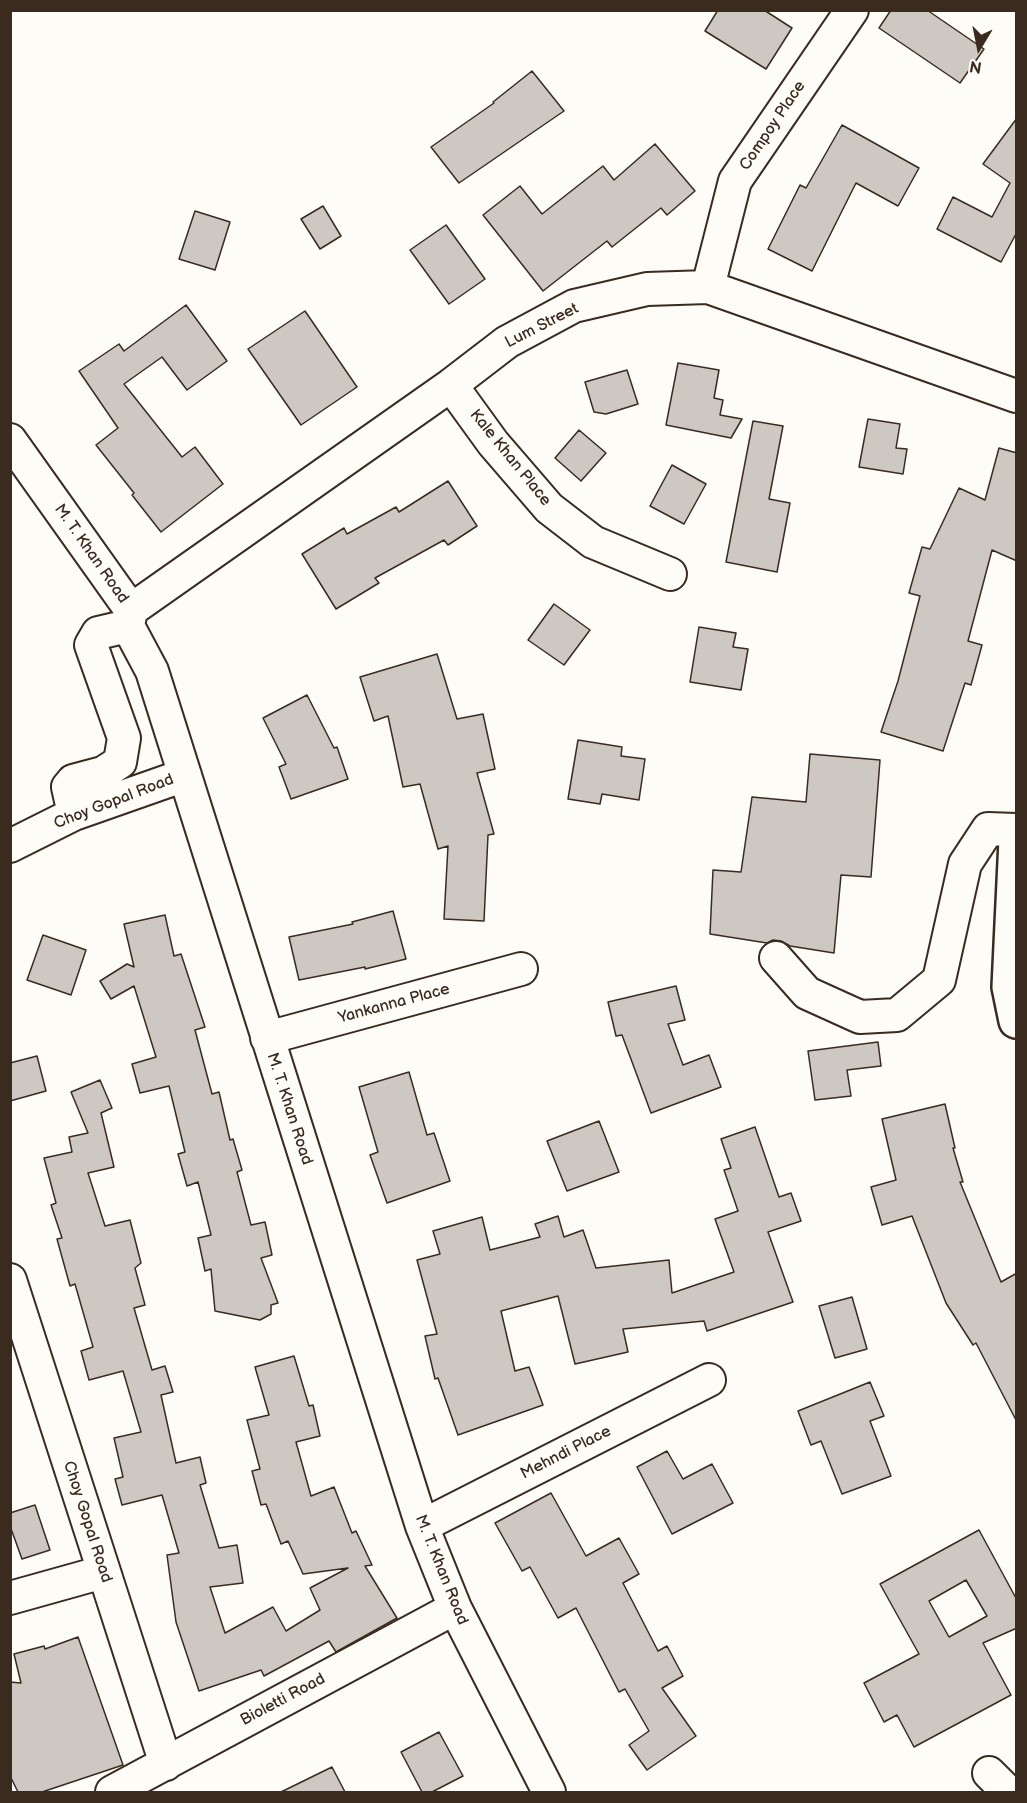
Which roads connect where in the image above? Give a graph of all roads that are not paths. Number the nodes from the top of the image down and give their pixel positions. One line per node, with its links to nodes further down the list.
1 (852, 10): 2 (street, Compoy Place)
2 (708, 287): 3 (street, Lum Street); 4 (street, Lum Street)
3 (451, 385): 6 (street, Kale Khan Place); 7 (street, Lum Street)
4 (1017, 396)
5 (10, 440): 7 (street, M. T. Khan Road)
6 (670, 574)
7 (130, 618): 8 (street, M. T. Khan Road); 9 (street)
8 (185, 775): 9 (street, Choy Gopal Road); 16 (street, M. T. Khan Road)
9 (74, 814): 12 (street, Choy Gopal Road)
10 (1017, 830): 13 (street)
11 (1017, 840): 15 (main road)
12 (10, 846)
13 (776, 958)
14 (521, 969): 16 (street, Yankanna Place)
15 (1017, 1021)
16 (267, 1038): 19 (street, M. T. Khan Road)
17 (10, 1280): 20 (street, Choy Gopal Road)
18 (710, 1380): 19 (street, Mehndi Place)
19 (422, 1526): 22 (street, M. T. Khan Road)
20 (103, 1572): 21 (street); 23 (street, Choy Gopal Road)
21 (10, 1598)
22 (455, 1608): 23 (street, Bioletti Road); 25 (street, M. T. Khan Road)
23 (166, 1764): 24 (street, Bioletti Road)
24 (112, 1792)
25 (549, 1792)

